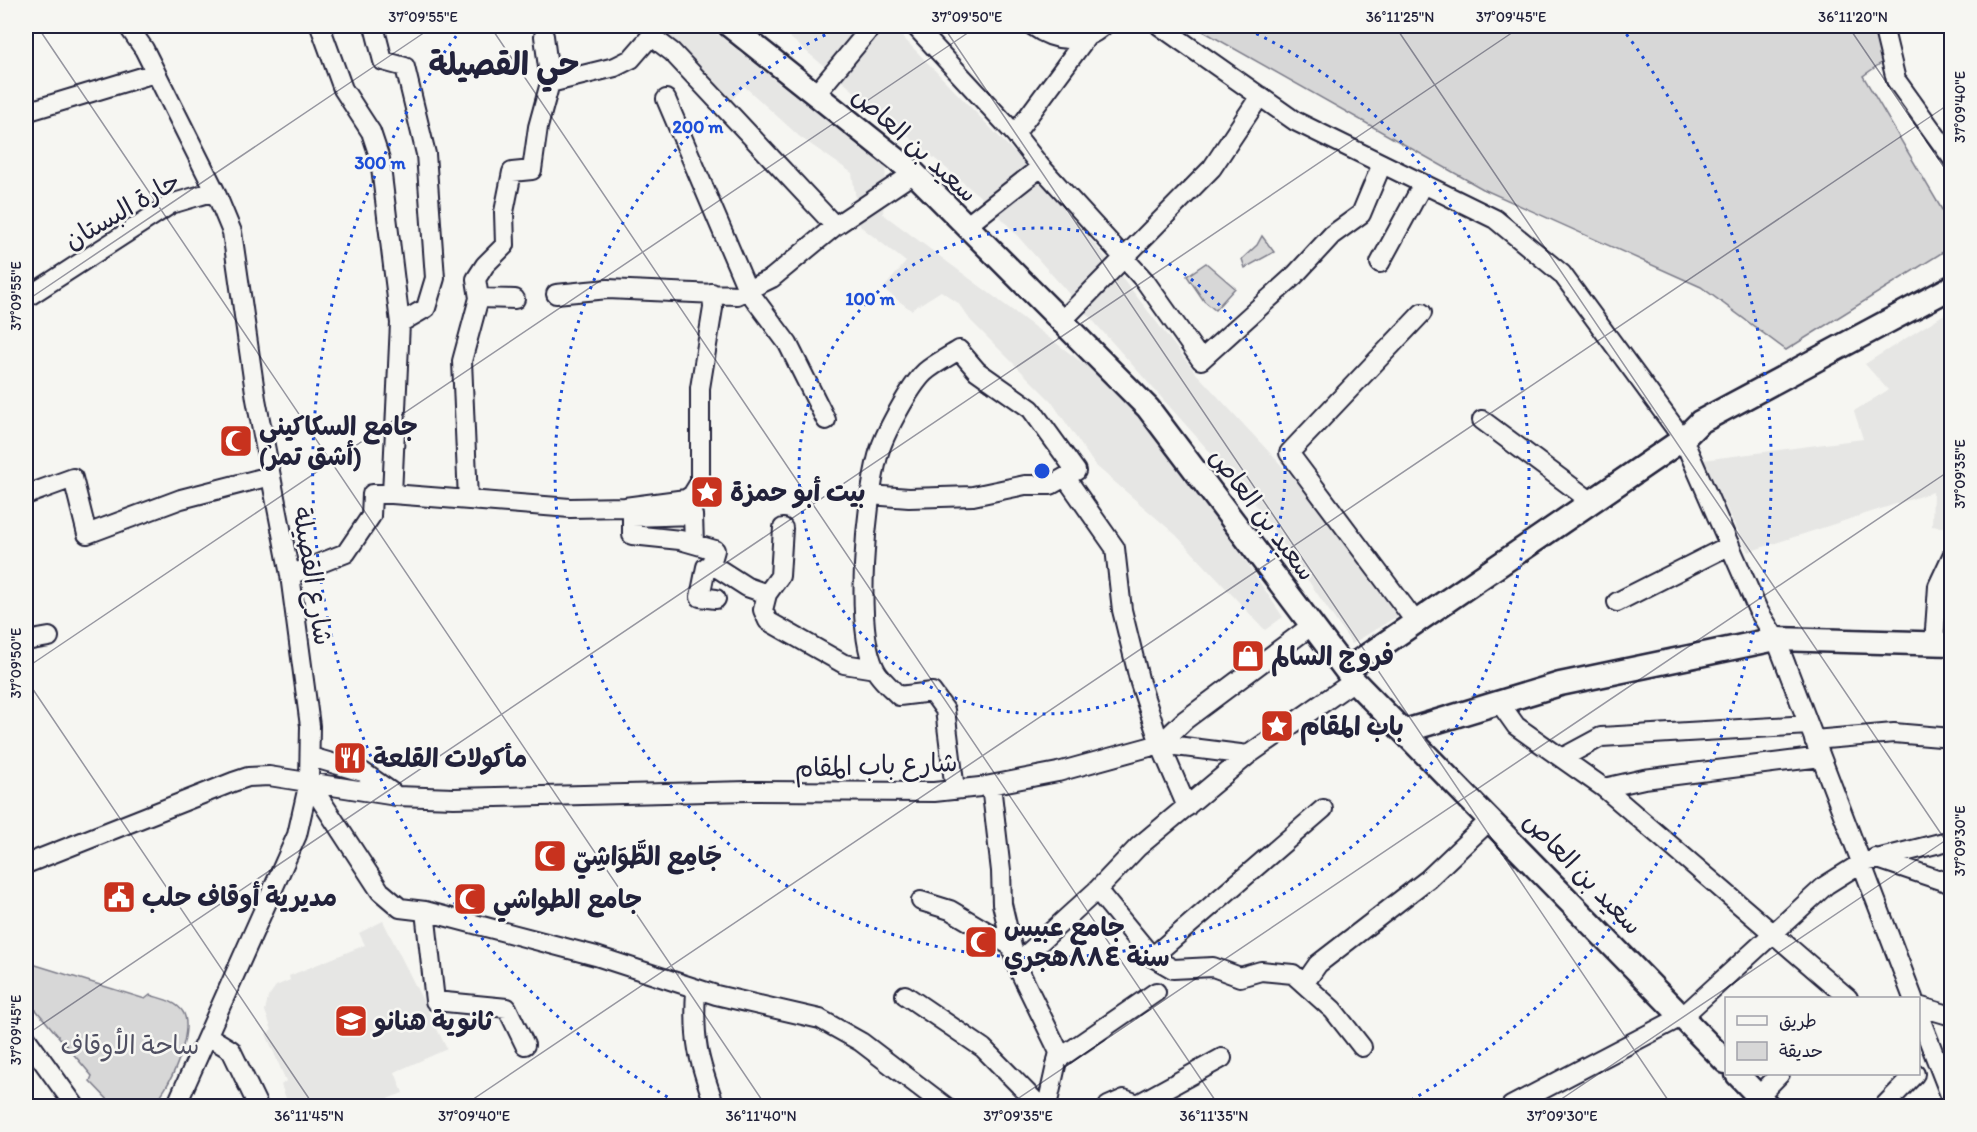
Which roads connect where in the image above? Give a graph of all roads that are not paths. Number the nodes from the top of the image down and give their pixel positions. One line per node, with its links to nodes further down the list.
1 (128, 26): 14 (street, شارع القصيلة)
2 (141, 26): 14 (street, شارع القصيلة)
3 (320, 26): 41 (street)
4 (374, 26): 41 (street)
5 (729, 26): 17 (main road, سعيد بن العاص)
6 (872, 26): 17 (street)
7 (915, 26): 21 (street)
8 (1033, 26): 13 (street)
9 (1103, 26): 13 (street)
10 (1160, 26): 18 (street)
11 (1884, 26): 22 (street)
12 (544, 36): 16 (street)
13 (1086, 38): 21 (street)
14 (144, 49): 15 (street, شارع القصيلة)
15 (155, 73): 20 (street); 27 (street, شارع القصيلة)
16 (550, 82): 28 (street); 37 (street)
17 (816, 94): 25 (main road, سعيد بن العاص)
18 (1260, 96): 23 (street); 30 (street)
19 (666, 99): 33 (street)
20 (26, 112)
21 (1015, 134): 24 (street)
22 (1952, 159)
23 (1382, 164): 26 (street); 30 (street)
24 (1041, 167): 29 (street); 30 (street)
25 (914, 173): 28 (street); 29 (main road, سعيد بن العاص)
26 (1423, 184): 31 (street); 44 (street)
27 (215, 191): 36 (street, حارة البستان); 45 (street, شارع القصيلة)
28 (835, 226): 33 (street)
29 (965, 227): 40 (main road, سعيد بن العاص)
30 (1124, 258): 40 (street)
31 (1380, 263)
32 (1952, 287): 44 (main road)
33 (747, 289): 34 (street); 42 (street)
34 (712, 292): 35 (street); 52 (street)
35 (556, 294)
36 (26, 298)
37 (479, 298): 38 (street); 50 (street)
38 (515, 299)
39 (1422, 313): 62 (street)
40 (1060, 322): 63 (main road, سعيد بن العاص)
41 (400, 323): 47 (street)
42 (826, 420)
43 (1482, 420): 51 (street)
44 (1683, 440): 51 (main road); 55 (street)
45 (270, 476): 48 (street); 58 (street, شارع القصيلة)
46 (1066, 478): 49 (street); 49 (street); 74 (street)
47 (392, 494): 50 (street); 58 (street)
48 (26, 495)
49 (870, 495): 68 (street)
50 (468, 500): 52 (street)
51 (1592, 502): 62 (main road)
52 (632, 512): 54 (street); 54 (street)
53 (783, 528): 59 (street)
54 (694, 544): 57 (street)
55 (1730, 545): 61 (street); 65 (street)
56 (1952, 556): 67 (street)
57 (711, 564): 59 (street); 60 (street)
58 (290, 575): 76 (street, شارع القصيلة)
59 (767, 594): 68 (street)
60 (716, 599)
61 (1617, 602)
62 (1415, 621): 69 (main road)
63 (1311, 626): 69 (main road, سعيد بن العاص); 74 (street, شارع باب المقام)
64 (50, 637): 66 (street)
65 (1776, 639): 67 (main road); 70 (main road); 72 (street)
66 (26, 641)
67 (1943, 644)
68 (875, 669): 82 (street)
69 (1350, 675): 71 (main road, سعيد بن العاص); 75 (street)
70 (1499, 702): 71 (main road); 78 (street)
71 (1405, 731): 86 (main road, سعيد بن العاص)
72 (1811, 732): 73 (street); 77 (street); 78 (street)
73 (1952, 738)
74 (1160, 744): 75 (street); 80 (street, شارع باب المقام); 84 (street)
75 (1248, 755): 84 (street)
76 (311, 757): 79 (street, شارع القصيلة); 83 (street)
77 (1821, 757): 81 (street); 88 (street)
78 (1562, 758): 81 (street)
79 (309, 782): 83 (street, شارع باب المقام); 89 (street, شارع باب المقام); 93 (street); 108 (street, شارع القصيلة)
80 (991, 785): 82 (street, شارع باب المقام); 95 (street)
81 (1604, 788): 94 (street)
82 (955, 790): 83 (street, شارع باب المقام)
83 (396, 796)
84 (1187, 807): 91 (street)
85 (1323, 809): 96 (street)
86 (1491, 819): 98 (street); 105 (main road, سعيد بن العاص)
87 (1952, 840): 88 (street)
88 (1868, 860): 90 (street); 94 (street); 103 (street)
89 (26, 864)
90 (1952, 884)
91 (1097, 890): 96 (street); 97 (street)
92 (921, 901): 95 (street)
93 (425, 911): 99 (street); 110 (street)
94 (1772, 931): 102 (street); 105 (street)
95 (1011, 946): 97 (street)
96 (1152, 957): 98 (street)
97 (1016, 964): 114 (street)
98 (1304, 984): 111 (street)
99 (696, 990): 125 (street); 126 (street)
100 (1156, 992): 114 (street)
101 (904, 995): 127 (street)
102 (1846, 997)
103 (1912, 997)
104 (1920, 1007): 106 (street)
105 (1683, 1016): 115 (main road, سعيد بن العاص); 130 (street)
106 (1952, 1016)
107 (1920, 1022): 112 (street)
108 (208, 1036): 123 (street, شارع القصيلة); 124 (street)
109 (26, 1038): 122 (street)
110 (525, 1045)
111 (1362, 1047)
112 (1926, 1048): 116 (street); 120 (street)
113 (1222, 1058): 129 (street)
114 (1057, 1060): 128 (street)
115 (1725, 1061)
116 (1920, 1064)
117 (1738, 1075): 121 (main road)
118 (1779, 1075): 121 (street)
119 (1914, 1075): 131 (street)
120 (1952, 1100)
121 (1759, 1103)
122 (75, 1107)
123 (176, 1107)
124 (258, 1107)
125 (715, 1107)
126 (945, 1107)
127 (1040, 1107)
128 (1047, 1107)
129 (1108, 1107)
130 (1511, 1107)
131 (1884, 1107)

